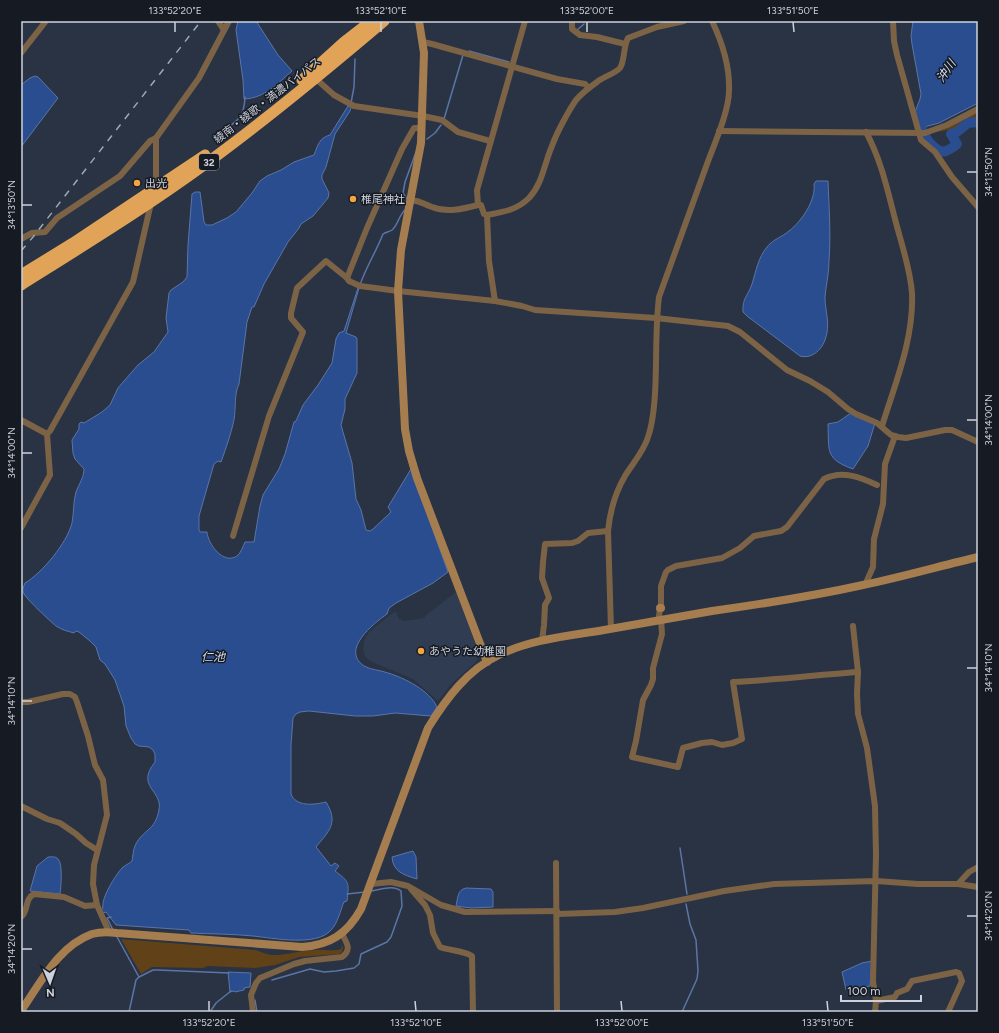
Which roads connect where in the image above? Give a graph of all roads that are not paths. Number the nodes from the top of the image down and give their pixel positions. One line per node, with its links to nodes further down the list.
1 (46, 21): 15 (street)
2 (218, 21): 12 (street)
3 (229, 21): 12 (street)
4 (371, 21): 27 (highway, 綾南・綾歌・満濃バイパス / 32)
5 (384, 21): 17 (highway, 綾南・綾歌・満濃バイパス / 32)
6 (420, 21): 13 (street)
7 (525, 21): 16 (street)
8 (572, 21): 14 (street)
9 (684, 21): 14 (street)
10 (712, 21): 22 (street)
11 (893, 21): 24 (street)
12 (224, 30): 25 (street)
13 (423, 42): 16 (street); 20 (street)
14 (625, 44): 18 (street)
15 (21, 53)
16 (512, 67): 18 (street); 26 (street)
17 (315, 78): 20 (street); 29 (highway, 綾南・綾歌・満濃バイパス / 32)
18 (588, 88): 32 (street)
19 (978, 109): 24 (street)
20 (423, 116): 21 (street); 26 (street)
21 (422, 128): 28 (street); 35 (street)
22 (719, 131): 23 (street); 39 (street)
23 (866, 132): 24 (street); 41 (street)
24 (919, 133): 31 (street)
25 (156, 138): 27 (street); 33 (street)
26 (490, 141): 30 (street)
27 (154, 190): 29 (street); 34 (highway, 綾南・綾歌・満濃バイパス / 32)
28 (411, 200): 30 (street); 37 (street)
29 (151, 202): 36 (highway, 綾南・綾歌・満濃バイパス / 32); 42 (street)
30 (478, 205): 32 (street)
31 (978, 207)
32 (487, 215): 38 (street)
33 (21, 239)
34 (21, 275)
35 (347, 278): 37 (street); 48 (street)
36 (21, 285)
37 (398, 291): 38 (street); 55 (street)
38 (495, 301): 39 (street)
39 (656, 318): 41 (street); 47 (street)
40 (21, 420): 42 (street)
41 (882, 426): 43 (street)
42 (47, 434): 46 (street)
43 (895, 436): 44 (street); 50 (street)
44 (978, 442)
45 (877, 485): 51 (street)
46 (21, 528)
47 (608, 531): 53 (street); 54 (street)
48 (233, 536)
49 (978, 557): 50 (street)
50 (865, 585): 51 (street)
51 (661, 619): 53 (street); 56 (street)
52 (853, 626): 56 (street)
53 (611, 629): 54 (street)
54 (542, 641): 55 (street)
55 (487, 662): 64 (street)
56 (858, 672): 62 (street)
57 (21, 702): 59 (street)
58 (21, 806): 59 (street)
59 (97, 850): 67 (street)
60 (556, 863): 68 (street)
61 (978, 867): 63 (street)
62 (876, 881): 63 (street); 68 (street); 72 (street)
63 (958, 884): 66 (street)
64 (370, 885): 65 (street); 71 (street)
65 (408, 886): 68 (street); 75 (street)
66 (978, 887)
67 (97, 905): 69 (street); 70 (street)
68 (557, 913): 76 (street)
69 (21, 917)
70 (113, 933): 71 (street); 73 (street)
71 (342, 934): 74 (street)
72 (876, 1001): 77 (street); 78 (street)
73 (21, 1011)
74 (253, 1012)
75 (473, 1012)
76 (557, 1012)
77 (875, 1012)
78 (948, 1012)

